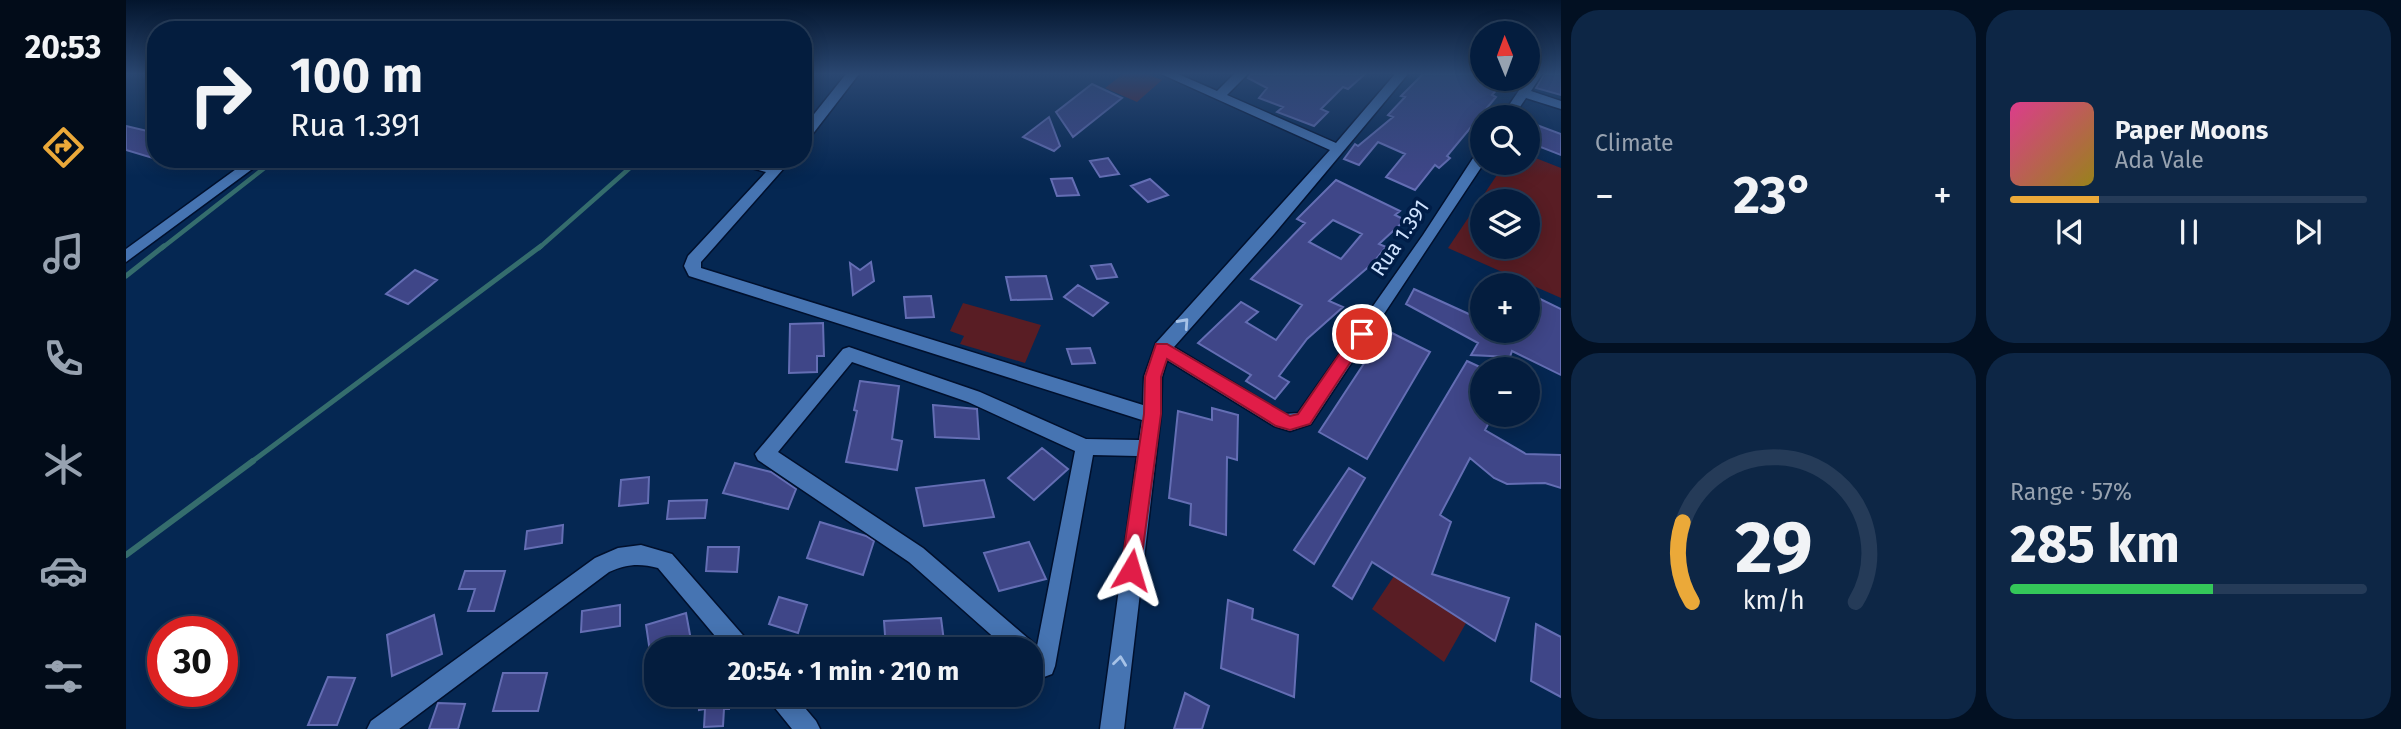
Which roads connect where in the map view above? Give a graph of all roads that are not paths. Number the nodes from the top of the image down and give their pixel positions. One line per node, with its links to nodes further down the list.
1 (826, 108): 4 (street)
2 (1246, 108): 5 (street)
3 (1373, 108): 5 (street)
4 (812, 126)
5 (1339, 149): 10 (street, one-way to 5)
6 (247, 168): 9 (street)
7 (777, 168): 11 (street)
8 (1470, 174): 10 (street, Rua 1.391)
9 (126, 257)
10 (1162, 348): 11 (street)
11 (1152, 414): 13 (street)
12 (1085, 447): 13 (street); 15 (street); 16 (street)
13 (1147, 449): 20 (street, one-way to 13)
14 (730, 637): 18 (street)
15 (1010, 637)
16 (1043, 665)
17 (789, 707): 19 (street)
18 (379, 729)
19 (808, 729)
20 (1112, 729)

